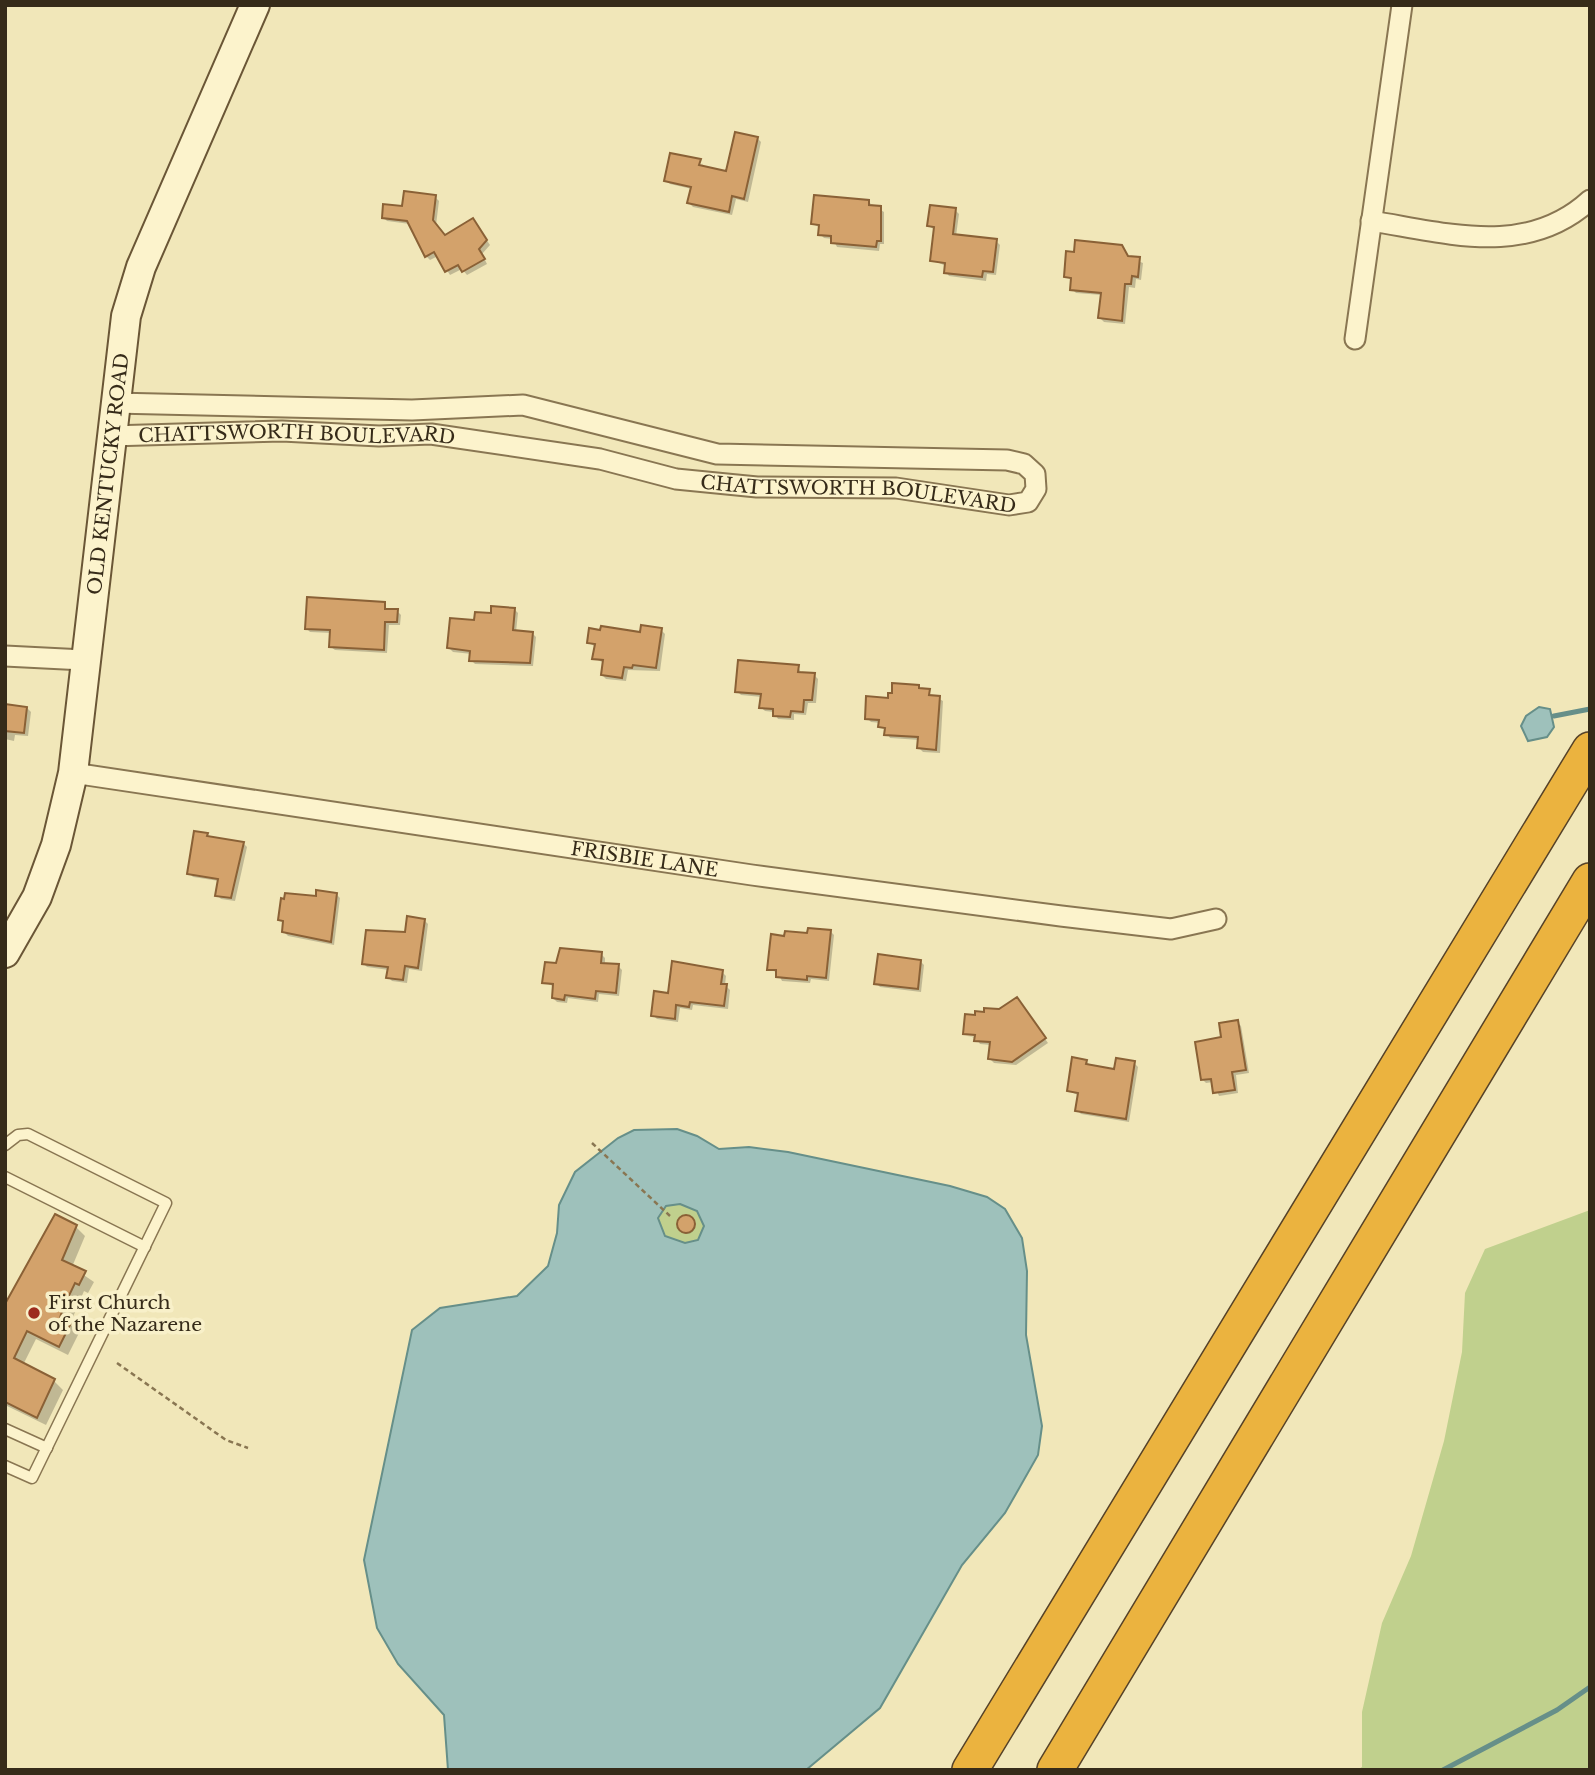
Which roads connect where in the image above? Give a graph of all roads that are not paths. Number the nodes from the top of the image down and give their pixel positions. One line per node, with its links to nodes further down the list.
1 (255, 5): 6 (street, OLD KENTUCKY ROAD)
2 (1402, 5): 4 (street)
3 (1590, 200): 4 (street)
4 (1371, 221): 5 (street)
5 (1354, 339)
6 (114, 402): 7 (street, OLD KENTUCKY ROAD); 7 (street, CHATTSWORTH BOULEVARD)
7 (110, 436): 9 (street, OLD KENTUCKY ROAD)
8 (5, 656): 9 (street)
9 (84, 660): 11 (street, OLD KENTUCKY ROAD)
10 (1590, 750): 21 (highway)
11 (72, 774): 13 (street, FRISBIE LANE); 14 (street, OLD KENTUCKY ROAD)
12 (1590, 881): 22 (highway)
13 (1216, 919)
14 (5, 953)
15 (5, 1145): 17 (lane)
16 (5, 1177): 17 (lane)
17 (145, 1247): 19 (lane)
18 (5, 1429): 19 (lane)
19 (47, 1448): 20 (lane)
20 (5, 1466)
21 (970, 1770)
22 (1055, 1770)

